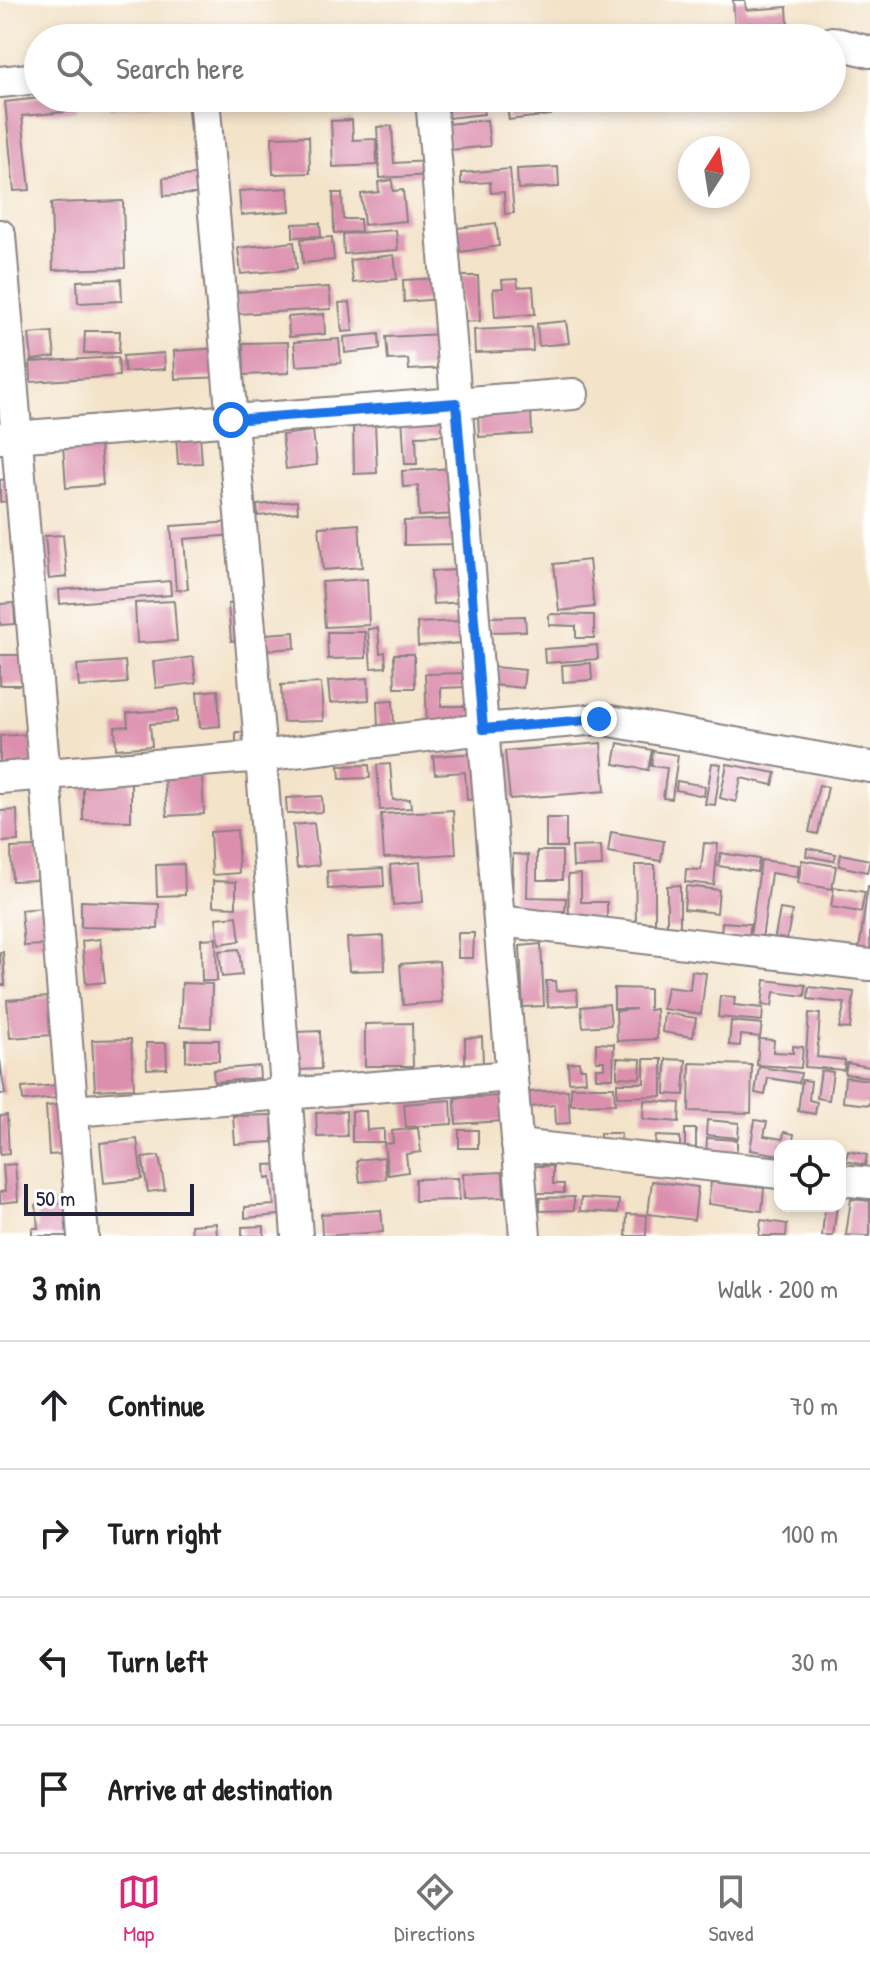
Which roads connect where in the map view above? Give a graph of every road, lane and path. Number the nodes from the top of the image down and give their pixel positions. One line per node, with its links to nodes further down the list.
1 (846, 46): 2 (street)
2 (870, 52)
3 (24, 79): 4 (street)
4 (0, 82)
5 (205, 112): 10 (street)
6 (432, 112): 9 (street)
7 (0, 235): 11 (street)
8 (573, 394): 9 (street)
9 (456, 403): 10 (street); 12 (street)
10 (231, 420): 11 (street); 13 (street)
11 (8, 437): 15 (street)
12 (483, 729): 13 (street); 14 (street); 17 (street)
13 (261, 756): 15 (street); 20 (street)
14 (870, 767)
15 (45, 775): 16 (street); 21 (street)
16 (0, 778)
17 (499, 921): 18 (street); 19 (street)
18 (870, 965)
19 (512, 1076): 20 (street); 22 (street)
20 (286, 1094): 21 (street); 27 (street)
21 (73, 1111): 26 (street)
22 (517, 1145): 23 (street); 28 (street)
23 (774, 1172)
24 (846, 1181): 25 (street)
25 (870, 1183)
26 (83, 1236)
27 (297, 1236)
28 (525, 1236)

